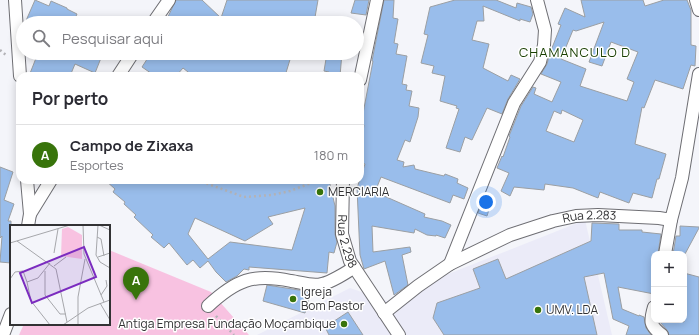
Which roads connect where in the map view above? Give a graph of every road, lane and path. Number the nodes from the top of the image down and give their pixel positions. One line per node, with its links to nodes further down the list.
1 (15, 0): 7 (street)
2 (169, 0): 8 (street)
3 (377, 0): 13 (street)
4 (537, 0): 23 (street)
5 (696, 0): 6 (street)
6 (699, 10)
7 (16, 16)
8 (158, 16)
9 (19, 60): 11 (street)
10 (128, 60): 12 (street)
11 (20, 72)
12 (121, 72)
13 (362, 72)
14 (699, 74): 21 (street)
15 (27, 184): 20 (street)
16 (49, 184): 20 (street)
17 (208, 184): 18 (path)
18 (308, 184)
19 (343, 184): 24 (street, Rua 2.298)
20 (29, 220)
21 (671, 220): 22 (street); 23 (street, Rua 2.283)
22 (666, 251)
23 (450, 264): 26 (street, Rua 2.283)
24 (354, 267): 25 (street); 26 (street, Rua 2.298)
25 (208, 306): 30 (path)
26 (384, 312): 31 (street, Rua 2.298)
27 (10, 317): 29 (street)
28 (652, 323): 32 (street)
29 (3, 335)
30 (234, 335)
31 (399, 335)
32 (662, 335)

